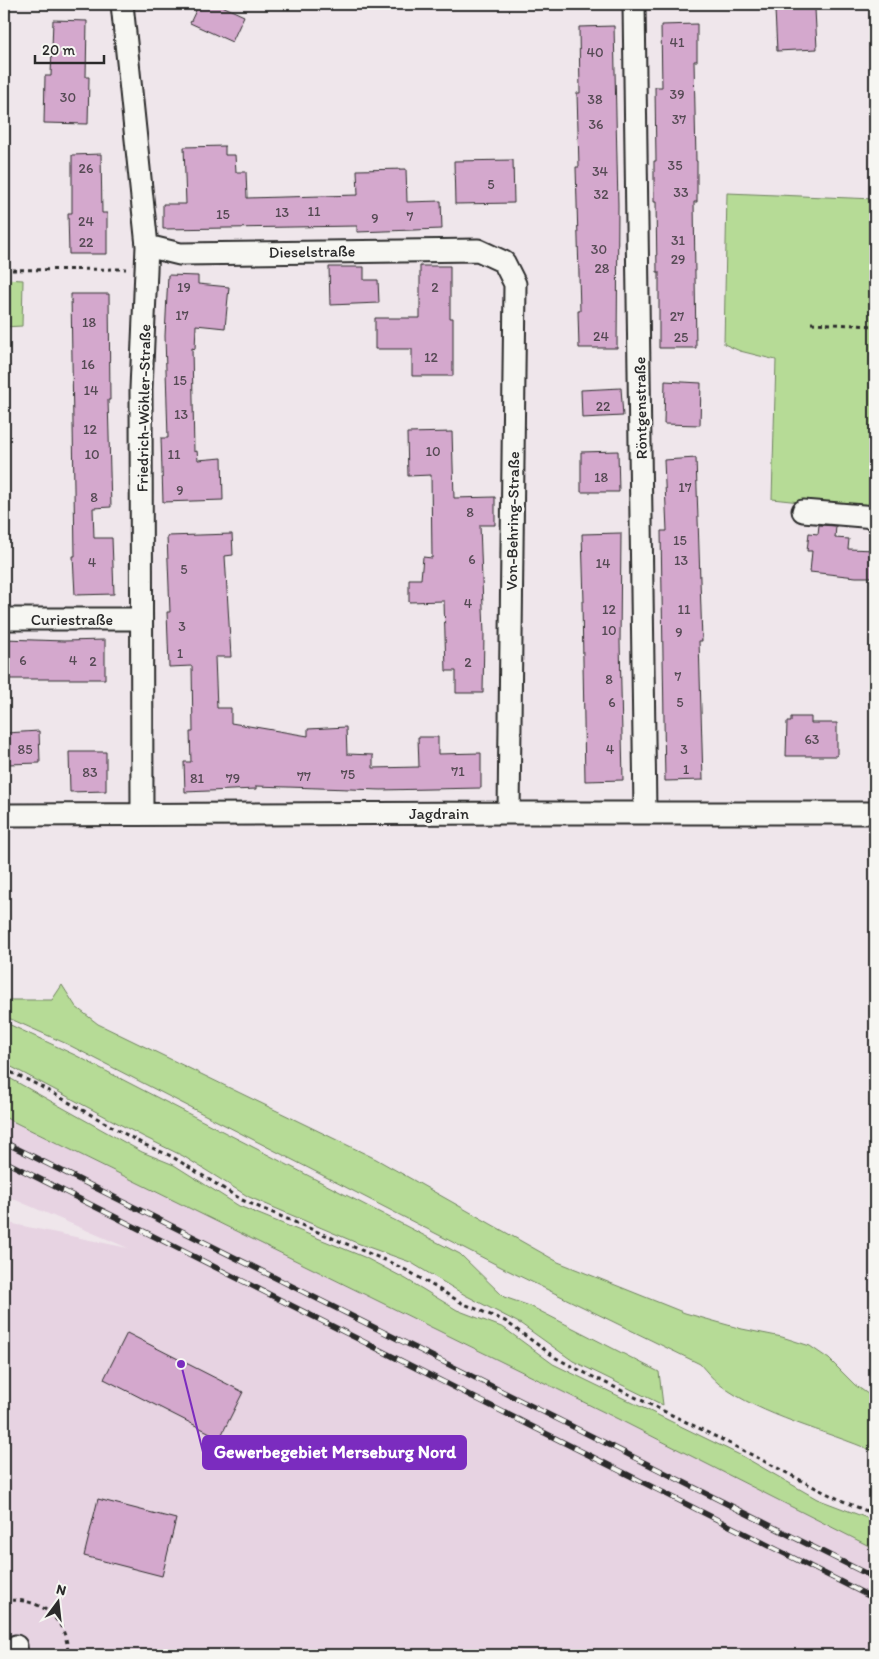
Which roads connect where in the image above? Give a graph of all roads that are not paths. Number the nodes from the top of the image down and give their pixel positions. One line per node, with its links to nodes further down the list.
1 (122, 4): 3 (street, Friedrich-Wöhler-Straße)
2 (634, 4): 9 (street, Röntgenstraße)
3 (147, 246): 4 (street, Dieselstraße); 8 (street, Friedrich-Wöhler-Straße)
4 (478, 250): 10 (street, Von-Behring-Straße)
5 (803, 511): 6 (street)
6 (875, 517)
7 (4, 618): 8 (street, Curiestraße)
8 (141, 619): 12 (street, Friedrich-Wöhler-Straße)
9 (645, 812): 10 (street, Jagdrain); 11 (street, Jagdrain)
10 (509, 813): 12 (street, Jagdrain)
11 (875, 813)
12 (142, 814): 13 (street, Jagdrain)
13 (4, 815)

